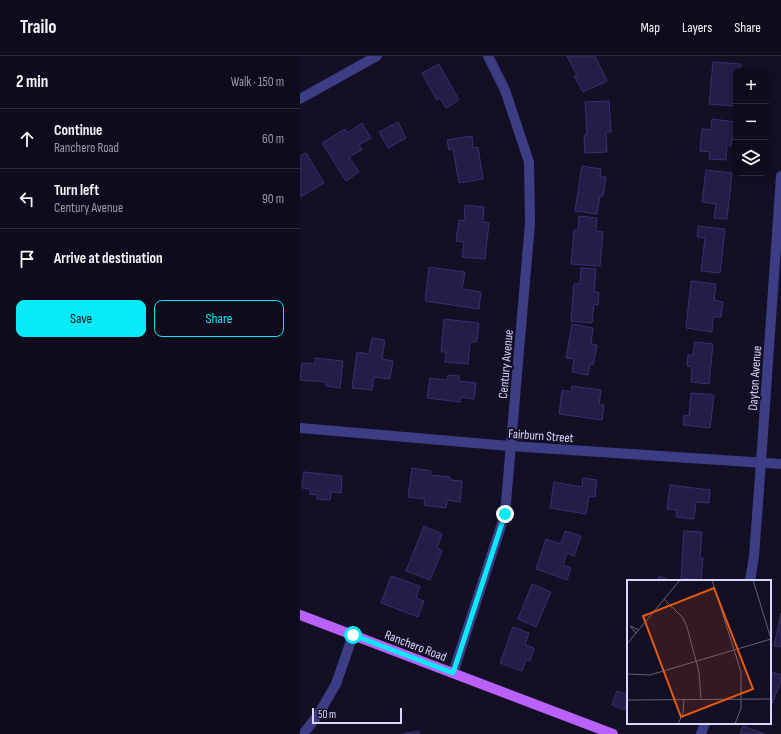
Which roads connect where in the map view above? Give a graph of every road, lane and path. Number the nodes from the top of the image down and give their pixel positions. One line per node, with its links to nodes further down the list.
1 (377, 56): 3 (street)
2 (488, 56): 6 (street, Century Avenue)
3 (300, 99)
4 (781, 176): 7 (street, Dayton Avenue)
5 (300, 428): 6 (street, Fairburn Street)
6 (510, 446): 7 (street, Fairburn Street); 12 (street, Century Avenue)
7 (762, 462): 8 (street, Fairburn Street); 9 (street, Dayton Avenue)
8 (781, 464)
9 (750, 580)
10 (300, 615): 11 (main road, Ranchero Road)
11 (353, 635): 12 (main road, Ranchero Road); 14 (street)
12 (453, 673): 15 (main road, Ranchero Road)
13 (705, 724): 16 (street)
14 (303, 734)
15 (613, 734)
16 (700, 734)

